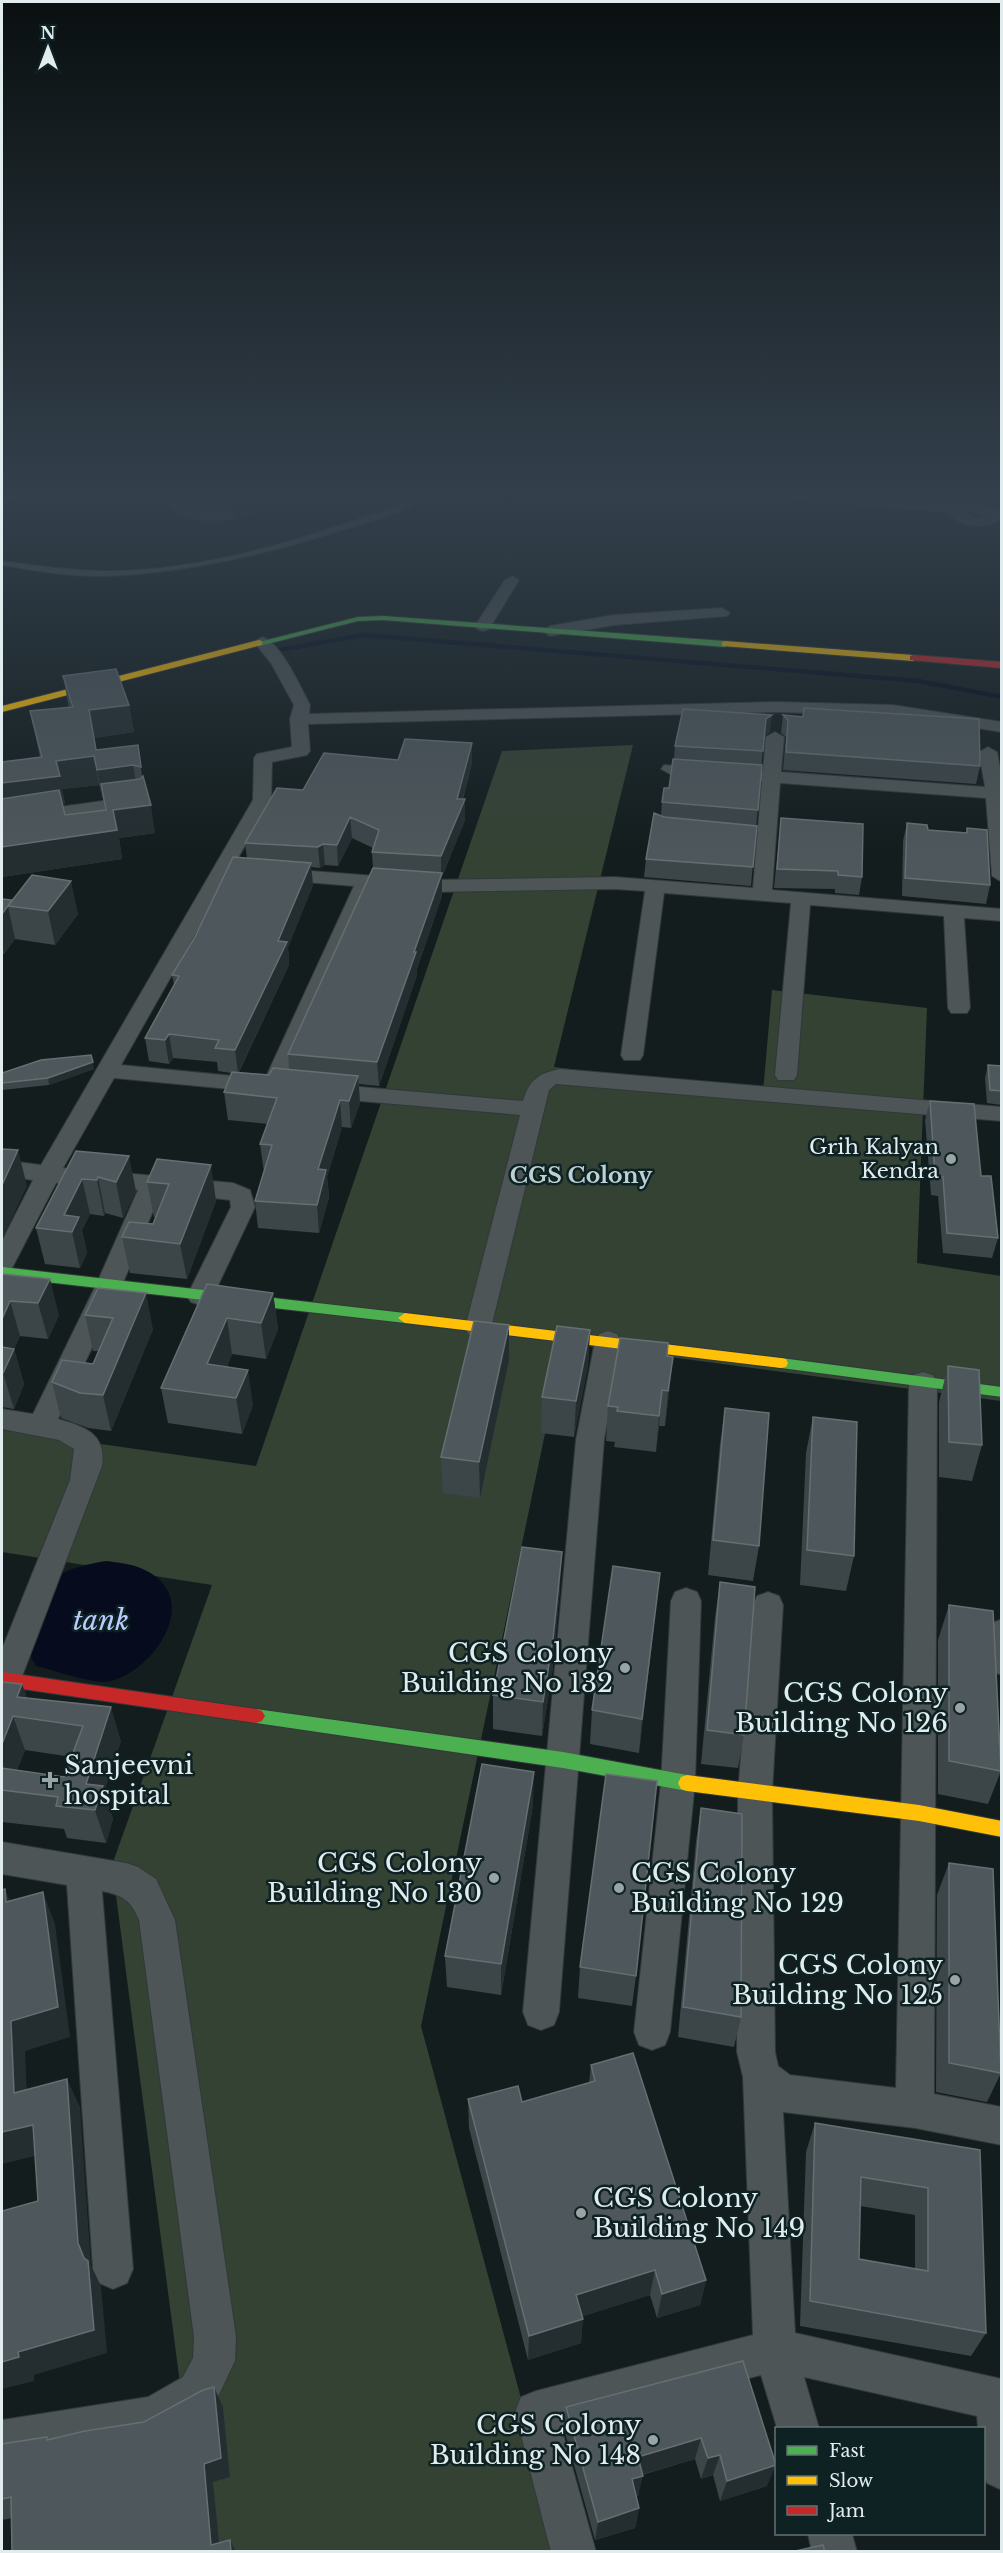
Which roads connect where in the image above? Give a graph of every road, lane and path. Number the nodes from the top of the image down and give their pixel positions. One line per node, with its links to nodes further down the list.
1 (491, 614): 3 (street)
2 (700, 614): 4 (street)
3 (483, 626): 4 (street); 5 (street)
4 (550, 632): 6 (street)
5 (262, 642): 7 (street); 8 (street)
6 (1002, 665)
7 (2, 709)
8 (299, 719): 9 (street); 19 (street)
9 (1002, 727)
10 (776, 737): 13 (street)
11 (988, 752): 14 (street)
12 (670, 770): 13 (street)
13 (774, 778): 14 (street); 18 (street)
14 (995, 794): 20 (street)
15 (138, 801): 16 (street)
16 (2, 821)
17 (745, 835): 18 (street)
18 (768, 837): 23 (street)
19 (220, 870): 21 (street); 29 (street)
20 (1002, 876)
21 (366, 881): 22 (street); 31 (street)
22 (655, 887): 23 (street); 28 (street)
23 (762, 896): 24 (street)
24 (801, 898): 25 (street); 30 (street)
25 (954, 911): 26 (street); 27 (street)
26 (1002, 915)
27 (959, 1008)
28 (632, 1055)
29 (108, 1071): 31 (street); 35 (street)
30 (786, 1075)
31 (273, 1086): 32 (street)
32 (532, 1110): 33 (street); 41 (street)
33 (1002, 1114)
34 (2, 1168): 35 (street)
35 (48, 1174): 36 (street); 37 (street)
36 (153, 1184): 39 (street); 40 (street)
37 (2, 1264)
38 (2, 1272): 39 (street)
39 (109, 1285): 40 (street); 46 (street)
40 (200, 1296): 41 (street)
41 (478, 1328): 42 (street)
42 (608, 1341): 43 (street); 50 (street)
43 (923, 1382): 44 (street); 53 (street)
44 (1002, 1392)
45 (2, 1419): 46 (street)
46 (40, 1427): 49 (street)
47 (686, 1601): 51 (street)
48 (768, 1605): 52 (street)
49 (2, 1682): 50 (street)
50 (563, 1760): 51 (street); 57 (street)
51 (678, 1782): 52 (street); 58 (street)
52 (755, 1793): 53 (street); 59 (street)
53 (919, 1813): 54 (street); 60 (street)
54 (1002, 1829)
55 (2, 1858): 56 (street)
56 (83, 1872): 62 (street); 66 (street)
57 (541, 2012)
58 (652, 2032)
59 (762, 2076): 60 (street); 63 (street)
60 (915, 2109): 61 (street)
61 (1002, 2126)
62 (113, 2269)
63 (775, 2350): 64 (street); 65 (street); 69 (street)
64 (999, 2399): 67 (street)
65 (798, 2427)
66 (2, 2441)
67 (1002, 2468)
68 (830, 2535): 70 (street)
69 (574, 2552)
70 (835, 2552)

